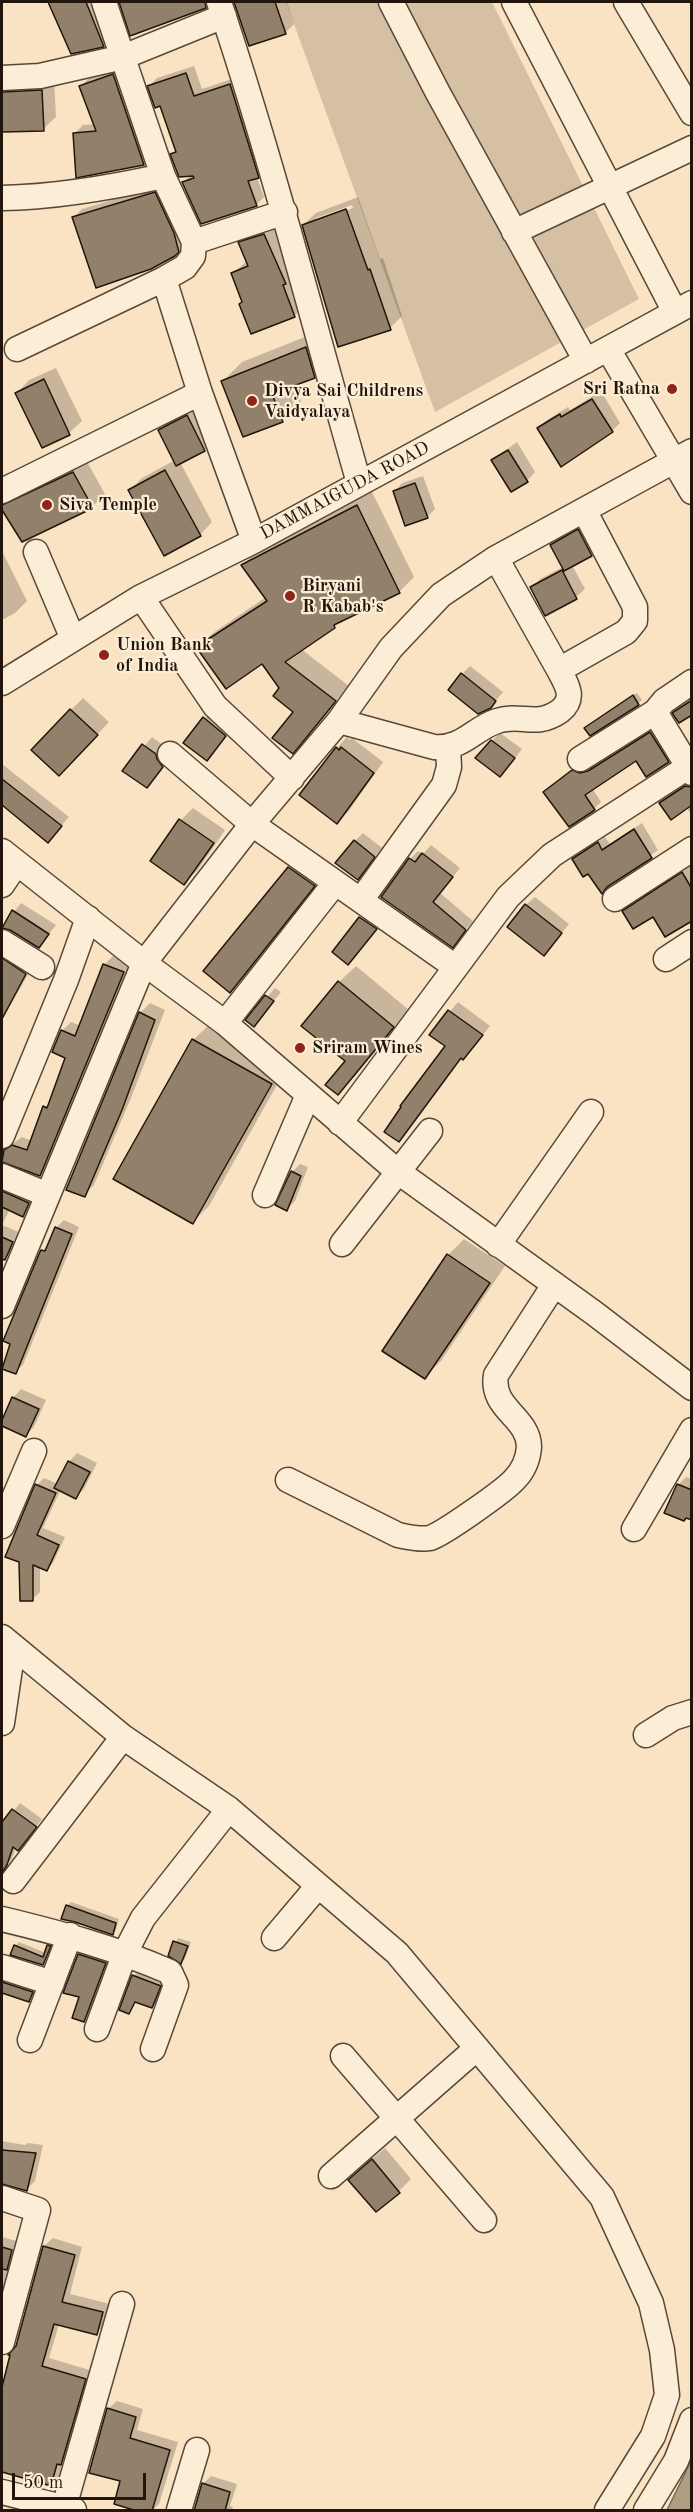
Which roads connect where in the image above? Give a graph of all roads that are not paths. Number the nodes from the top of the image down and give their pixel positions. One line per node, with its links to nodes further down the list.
1 (104, 2): 6 (street)
2 (391, 2): 14 (street)
3 (514, 2): 11 (street)
4 (626, 2): 8 (street)
5 (222, 9): 6 (street); 13 (street)
6 (123, 57): 7 (street); 10 (street)
7 (2, 78)
8 (692, 113)
9 (692, 148): 11 (street)
10 (163, 176): 12 (street); 15 (street)
11 (609, 185): 14 (street); 17 (street)
12 (2, 198)
13 (285, 212): 15 (street); 23 (street)
14 (514, 232): 20 (street)
15 (194, 242): 16 (street)
16 (164, 279): 18 (street); 21 (street)
17 (683, 308): 19 (street, DAMMAIGUDA ROAD)
18 (17, 349)
19 (609, 349): 20 (street, DAMMAIGUDA ROAD); 22 (street)
20 (586, 361): 23 (street, DAMMAIGUDA ROAD)
21 (200, 393): 24 (street); 27 (street)
22 (682, 456): 25 (street); 26 (street)
23 (359, 483): 27 (street, DAMMAIGUDA ROAD)
24 (2, 491)
25 (692, 492)
26 (584, 510): 29 (street); 32 (street)
27 (254, 541): 30 (street, DAMMAIGUDA ROAD)
28 (36, 552): 31 (street)
29 (496, 558): 32 (street); 36 (street)
30 (141, 597): 31 (street, DAMMAIGUDA ROAD); 41 (street)
31 (73, 639): 34 (street, DAMMAIGUDA ROAD)
32 (559, 670): 37 (street)
33 (692, 681): 35 (street)
34 (2, 683)
35 (655, 712): 39 (street); 40 (street)
36 (339, 721): 37 (street); 41 (street)
37 (448, 748): 48 (street)
38 (170, 754): 42 (street)
39 (580, 759)
40 (690, 770): 54 (street)
41 (292, 778): 42 (street)
42 (252, 824): 45 (street); 53 (street)
43 (692, 849): 47 (street)
44 (9, 857): 46 (street); 49 (street)
45 (335, 883): 48 (street); 56 (street)
46 (2, 885)
47 (615, 899)
48 (361, 900): 54 (street)
49 (88, 918): 53 (street); 61 (street)
50 (2, 942): 55 (street)
51 (692, 942): 52 (street)
52 (666, 959)
53 (144, 963): 56 (street); 64 (street)
54 (454, 966): 59 (street)
55 (42, 967)
56 (225, 1023): 57 (street)
57 (308, 1095): 59 (street); 65 (street)
58 (591, 1112): 67 (street)
59 (340, 1123): 62 (street)
60 (430, 1131): 62 (street)
61 (2, 1136)
62 (397, 1171): 66 (street); 67 (street)
63 (2, 1176): 64 (street)
64 (48, 1195): 69 (street)
65 (265, 1195)
66 (342, 1244)
67 (498, 1245): 68 (street)
68 (554, 1285): 70 (street); 73 (street)
69 (2, 1306)
70 (692, 1388)
71 (692, 1430): 75 (street)
72 (34, 1451): 74 (street)
73 (288, 1480)
74 (2, 1526)
75 (634, 1529)
76 (8, 1642): 78 (street); 80 (street)
77 (692, 1712): 79 (street)
78 (2, 1723)
79 (646, 1735)
80 (123, 1737): 81 (street); 82 (street)
81 (228, 1809): 83 (street); 87 (street)
82 (13, 1881)
83 (318, 1886): 86 (street); 92 (street)
84 (2, 1919): 85 (street)
85 (70, 1935): 87 (street); 89 (street)
86 (274, 1938)
87 (125, 1953): 90 (street); 93 (street)
88 (2, 1967): 89 (street)
89 (52, 1983): 91 (street)
90 (97, 2029)
91 (30, 2040)
92 (477, 2048): 95 (street); 106 (street)
93 (153, 2049)
94 (343, 2056): 95 (street)
95 (397, 2118): 96 (street); 98 (street)
96 (331, 2176)
97 (2, 2198): 100 (street)
98 (484, 2220)
99 (122, 2304): 104 (street)
100 (2, 2342)
101 (692, 2420): 107 (street)
102 (197, 2450): 105 (street)
103 (2, 2492): 104 (street)
104 (69, 2509)
105 (179, 2511)
106 (607, 2511)
107 (646, 2511)

